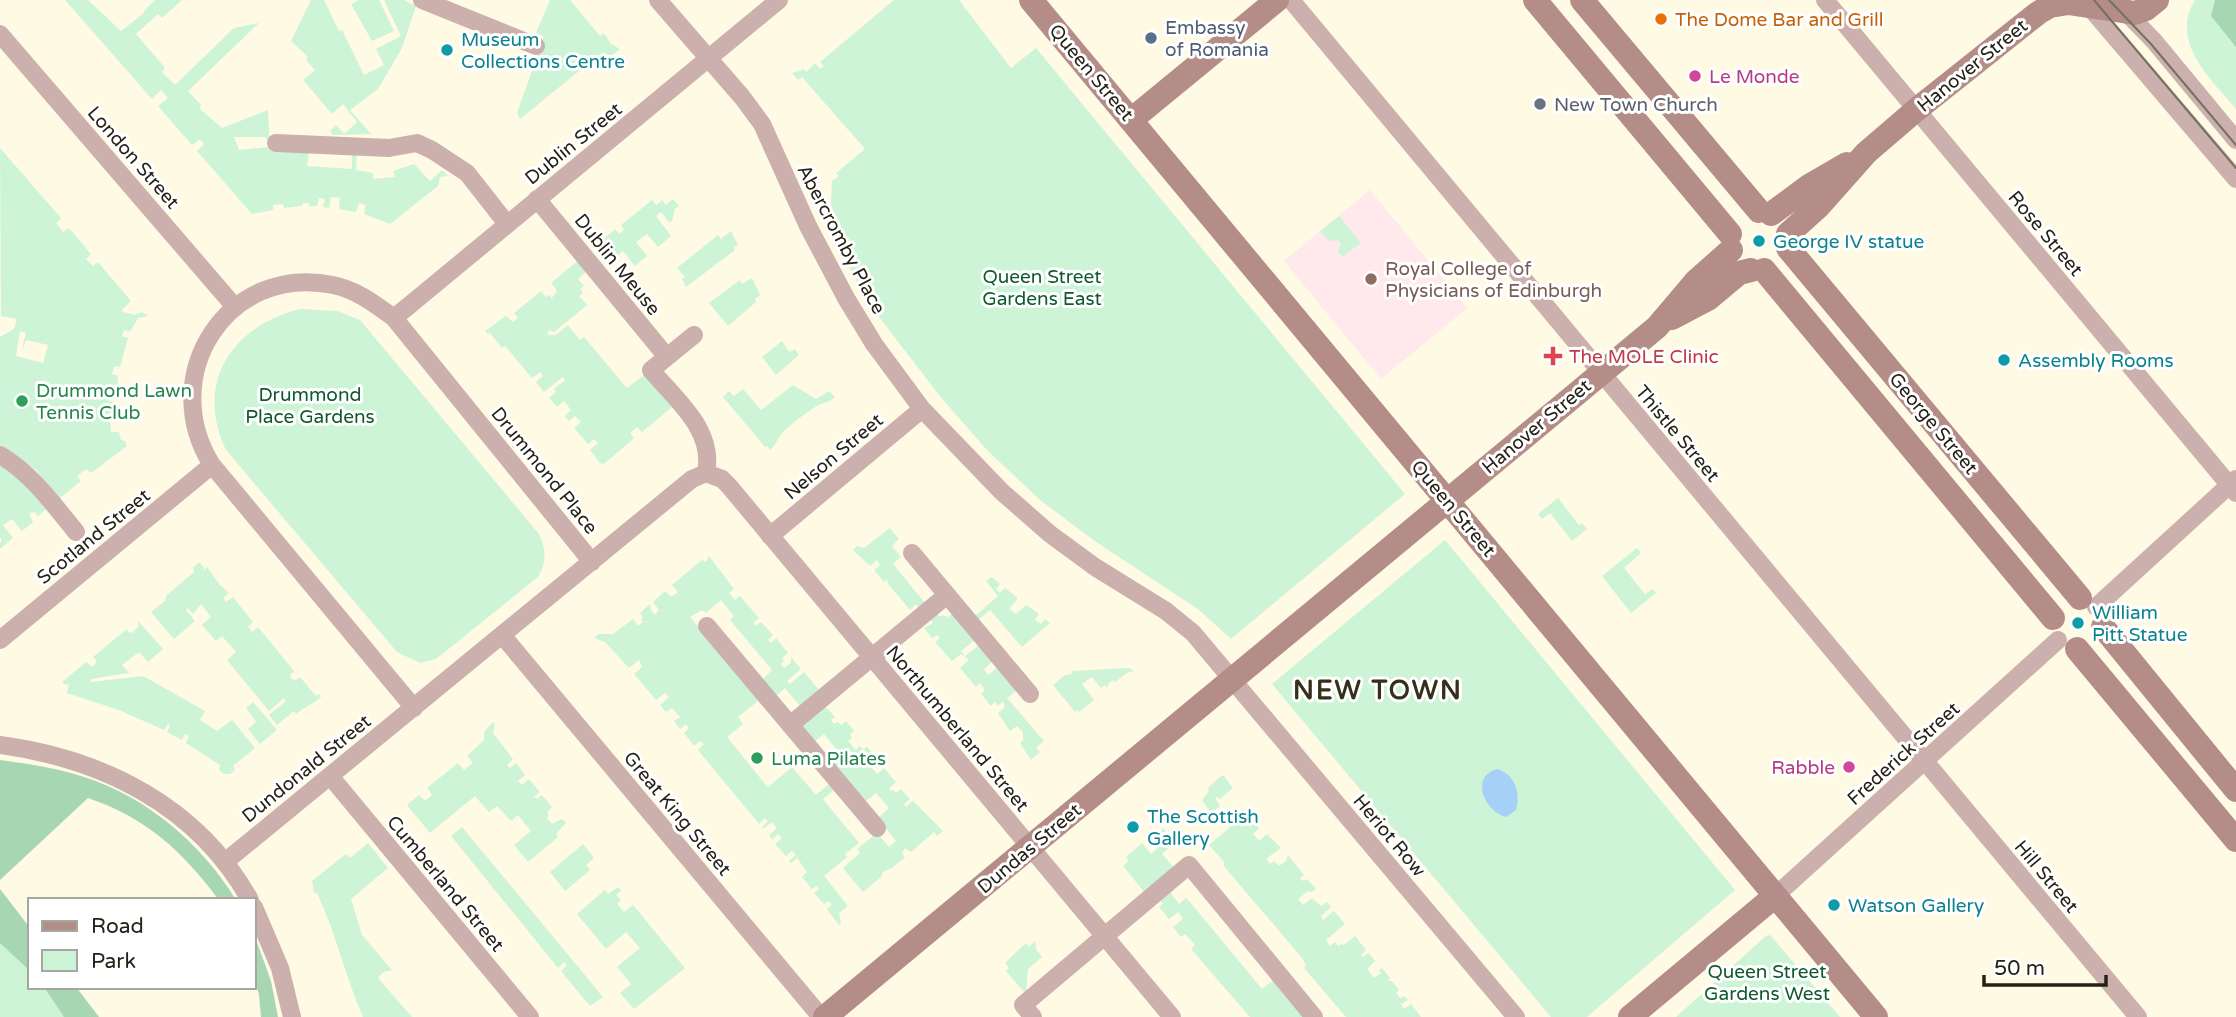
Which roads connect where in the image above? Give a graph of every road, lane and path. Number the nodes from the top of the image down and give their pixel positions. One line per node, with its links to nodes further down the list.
1 (422, 0): 13 (street)
2 (658, 0): 14 (street, Abercromby Place)
3 (779, 0): 14 (street, Dublin Street)
4 (1031, 0): 16 (street, Queen Street)
5 (1277, 0): 16 (street)
6 (1291, 0): 32 (street, Thistle Street)
7 (1535, 0): 25 (street, George Street)
8 (1583, 0): 22 (street, George Street)
9 (1825, 0): 15 (street, Rose Street)
10 (2157, 0): 11 (street)
11 (2103, 5): 15 (street, Hanover Street); 17 (street); 20 (street)
12 (0, 34): 27 (street, London Street)
13 (536, 46)
14 (708, 59): 21 (street, Dublin Street); 33 (street, Abercromby Place)
15 (1916, 110): 19 (street, Hanover Street); 37 (street, Rose Street)
16 (1131, 120): 38 (street, Queen Street)
17 (2236, 140)
18 (276, 143): 23 (street)
19 (1866, 153): 22 (street, Hanover Street); 24 (street, Hanover Street)
20 (2236, 179)
21 (537, 199): 23 (street, Dublin Street); 31 (street, Dublin Meuse)
22 (1765, 213): 24 (street, George Street); 25 (street)
23 (508, 224): 28 (street, Dublin Street)
24 (1788, 241): 26 (street); 44 (street, George Street)
25 (1730, 242): 26 (street, George Street); 29 (street, Hanover Street)
26 (1758, 270): 29 (street, Hanover Street); 47 (street, George Street)
27 (235, 307): 28 (street, Drummond Place); 35 (street, Drummond Place)
28 (394, 318): 42 (street, Drummond Place)
29 (1657, 327): 32 (street, Hanover Street)
30 (694, 335): 31 (street)
31 (667, 357): 36 (street)
32 (1601, 372): 38 (street, Hanover Street); 55 (street, Thistle Street)
33 (922, 408): 40 (street, Nelson Street); 50 (street, Abercromby Place)
34 (0, 455): 39 (street)
35 (212, 465): 48 (street, Scotland Street); 52 (street, Drummond Place)
36 (706, 473): 40 (street, Northumberland Street); 42 (street)
37 (2234, 486): 44 (street)
38 (1447, 500): 50 (street); 62 (street, Queen Street)
39 (76, 532)
40 (770, 536): 49 (street, Northumberland Street)
41 (912, 553): 43 (street)
42 (592, 562): 46 (street, Drummond Place)
43 (947, 595): 49 (street); 51 (street)
44 (2093, 611): 47 (street); 47 (street); 57 (street, George Street)
45 (707, 626): 53 (street)
46 (502, 635): 52 (street, Drummond Place); 68 (street, Great King Street)
47 (2062, 636): 55 (street, Frederick Street); 59 (street, George Street)
48 (0, 640)
49 (872, 658): 53 (street); 60 (street, Northumberland Street)
50 (1232, 679): 60 (street, Dundas Street); 72 (street, Heriot Row)
51 (1030, 694)
52 (414, 708): 56 (street, Dundonald Street)
53 (790, 725): 58 (street)
54 (0, 745): 61 (street)
55 (1924, 762): 62 (street, Frederick Street); 75 (street, Hill Street)
56 (330, 776): 61 (street, Dundonald Street); 67 (street, Cumberland Street)
57 (2236, 790)
58 (877, 828)
59 (2236, 839)
60 (1030, 847): 65 (street, Northumberland Street); 68 (street, Dundas Street)
61 (226, 861): 63 (street)
62 (1775, 896): 73 (street); 74 (street, Queen Street)
63 (249, 898)
64 (256, 911): 66 (street)
65 (1105, 936): 69 (street); 70 (street, Northumberland Street); 71 (street)
66 (292, 1017)
67 (530, 1017)
68 (823, 1017)
69 (1033, 1017)
70 (1172, 1017)
71 (1314, 1017)
72 (1516, 1017)
73 (1630, 1017)
74 (1876, 1017)
75 (2138, 1017)

